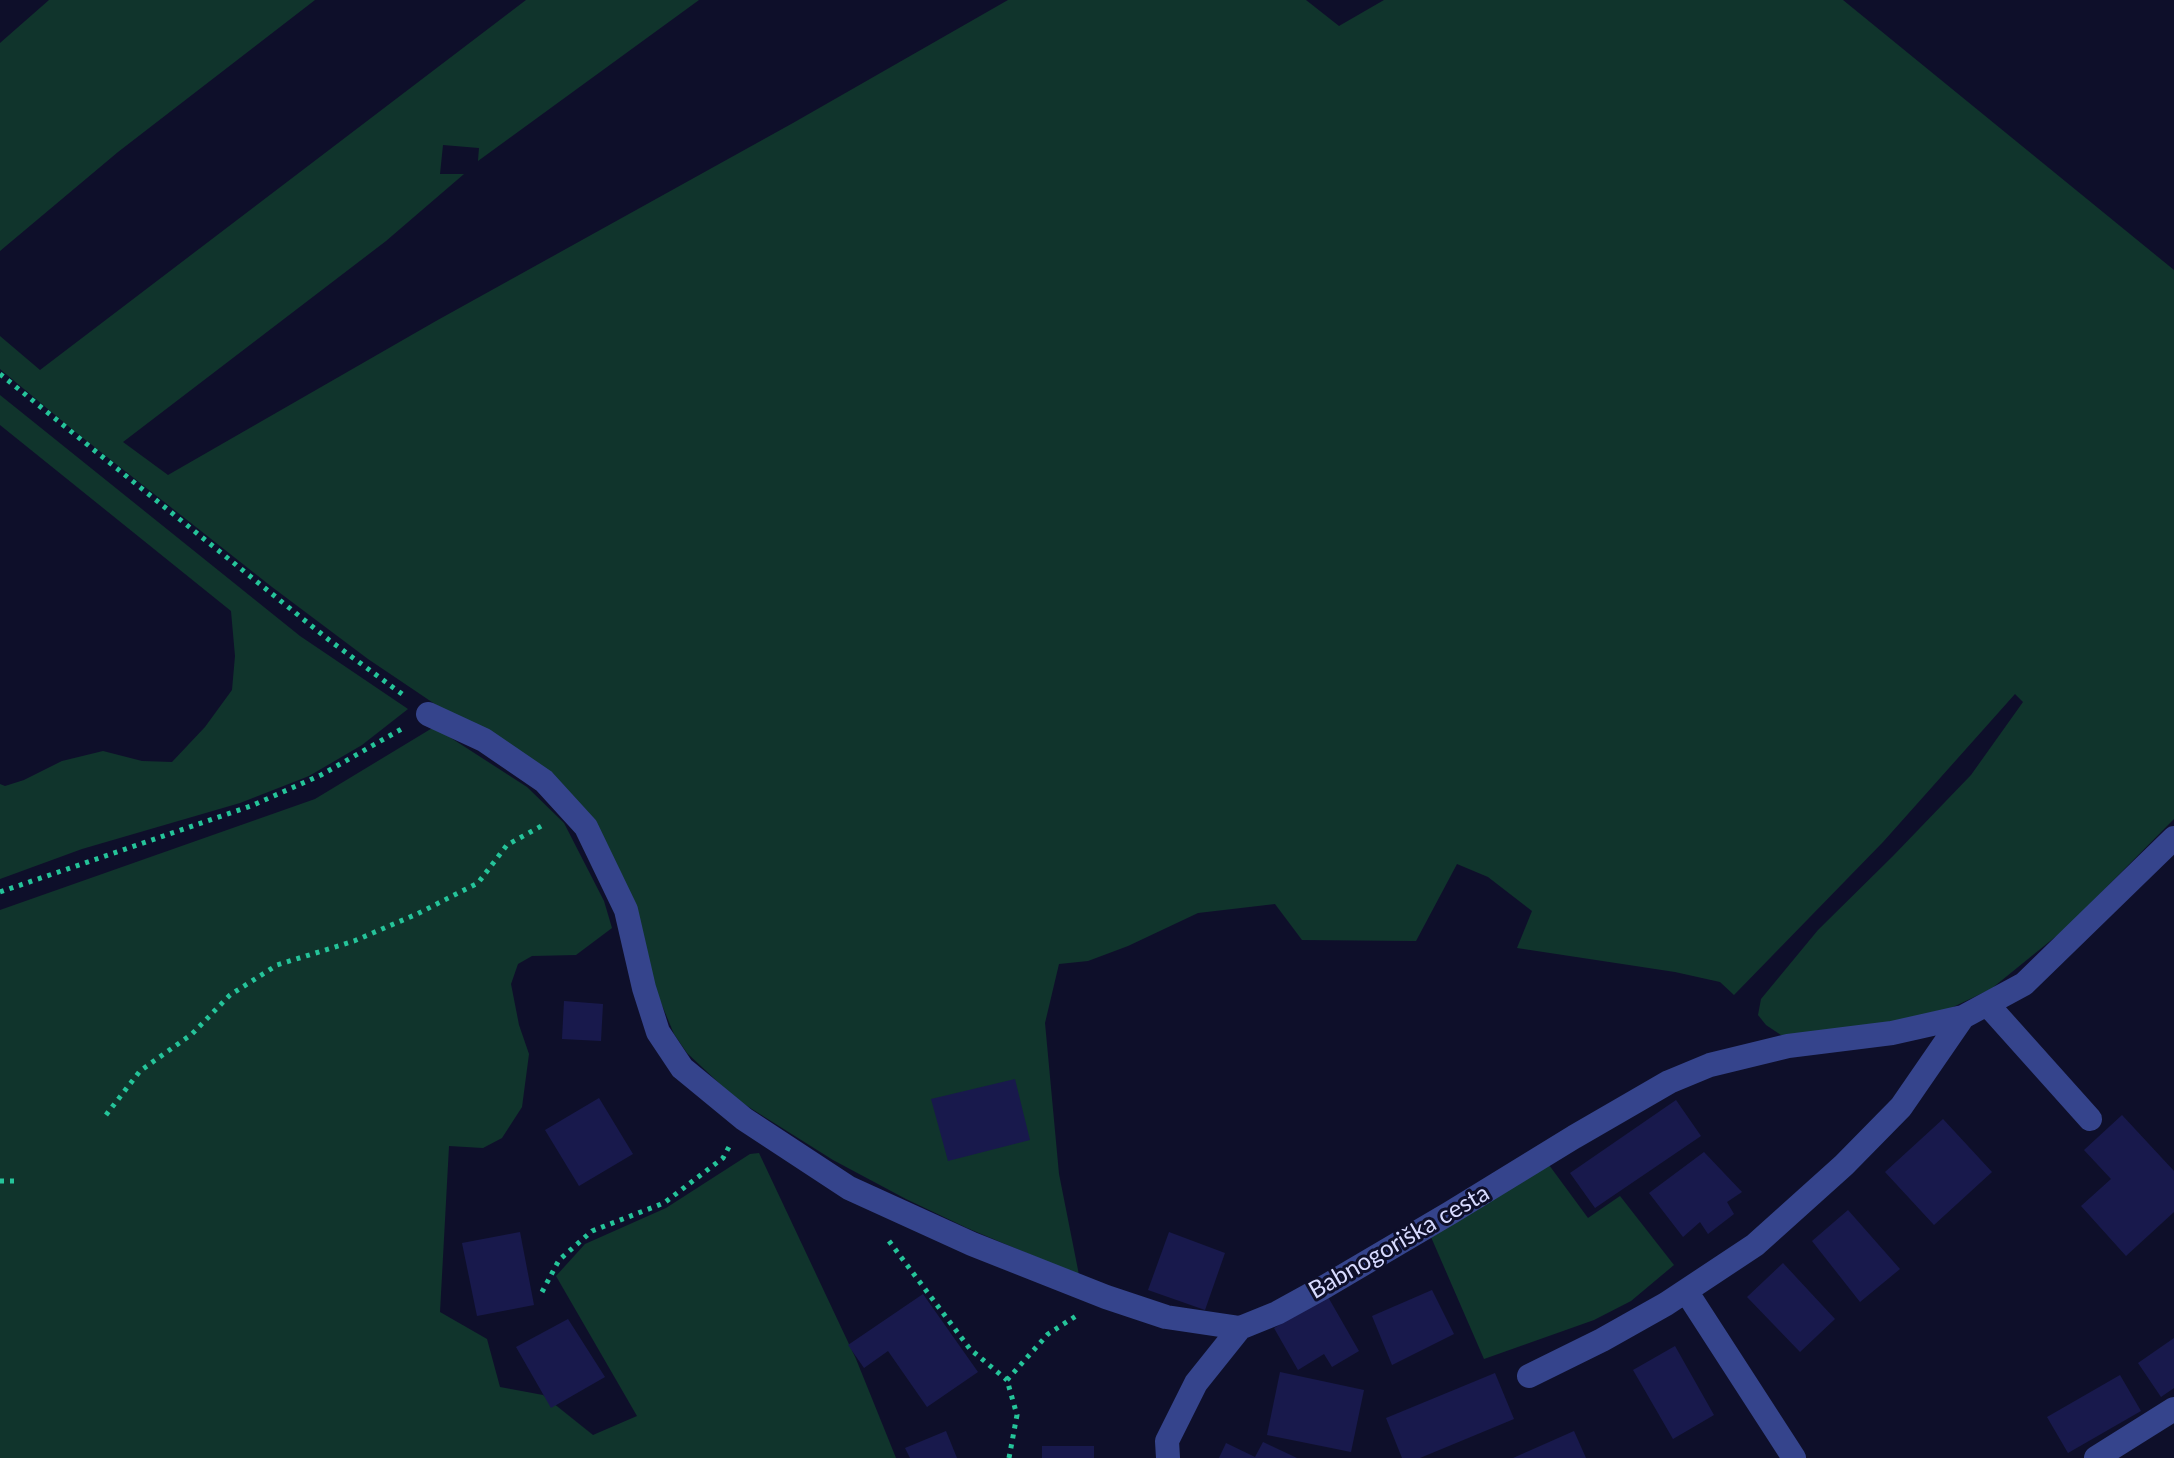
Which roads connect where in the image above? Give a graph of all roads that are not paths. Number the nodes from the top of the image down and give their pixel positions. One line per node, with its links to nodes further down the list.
1 (428, 714): 7 (street)
2 (2174, 838): 3 (street, Babnogoriška cesta)
3 (1987, 1004): 4 (street, Babnogoriška cesta); 5 (street)
4 (1963, 1017): 6 (street); 7 (street, Babnogoriška cesta)
5 (2090, 1119)
6 (1686, 1291): 8 (street); 11 (street)
7 (1240, 1328): 10 (street)
8 (1529, 1376)
9 (2174, 1409): 12 (street)
10 (1168, 1458)
11 (1794, 1458)
12 (2096, 1458)

